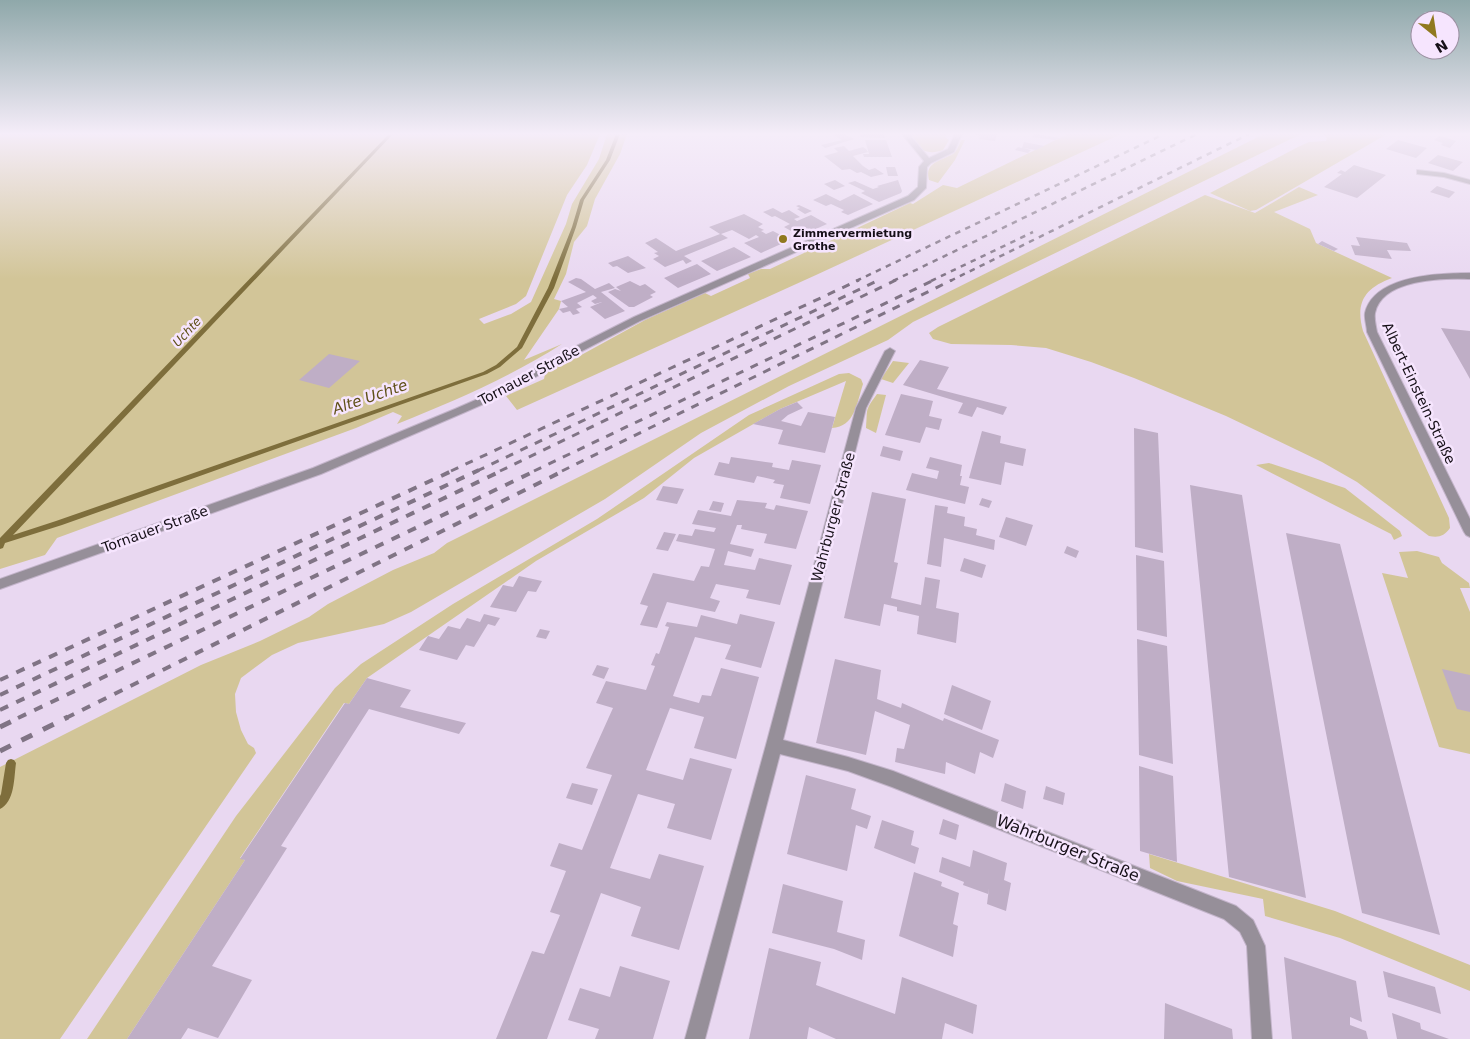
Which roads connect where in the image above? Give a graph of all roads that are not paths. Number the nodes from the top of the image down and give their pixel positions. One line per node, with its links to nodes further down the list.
1 (922, 182): 5 (street, Tornauer Straße)
2 (1470, 276): 4 (street, Albert-Einstein-Straße)
3 (890, 351): 6 (street, Wahrburger Straße)
4 (1470, 532)
5 (3, 583)
6 (774, 745): 7 (street, Wahrburger Straße); 8 (street, Wahrburger Straße)
7 (694, 1039)
8 (1262, 1039)

